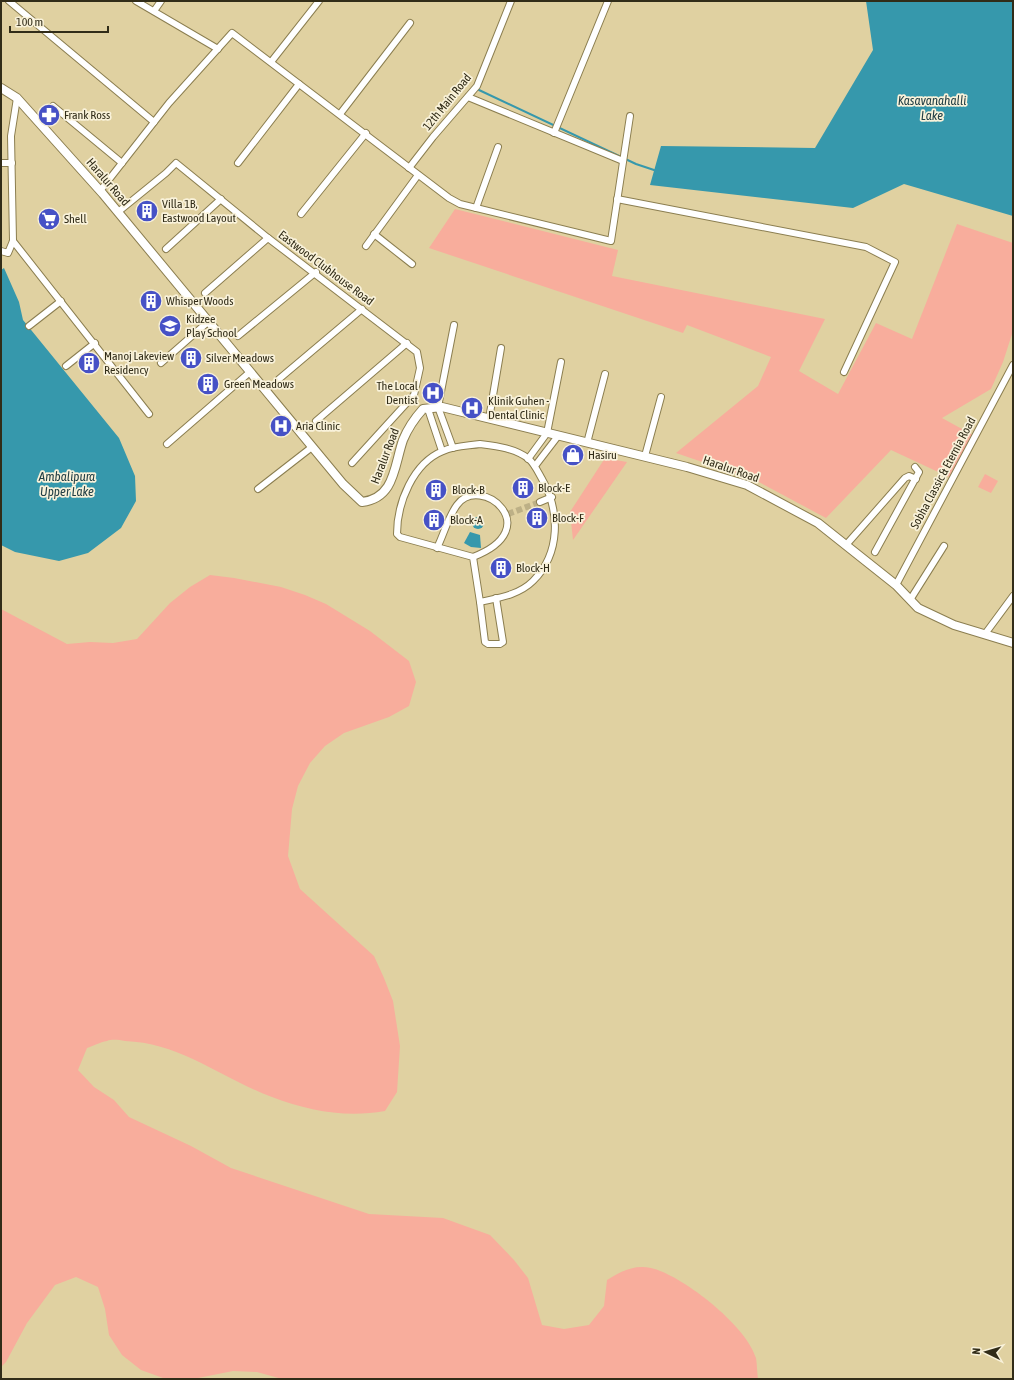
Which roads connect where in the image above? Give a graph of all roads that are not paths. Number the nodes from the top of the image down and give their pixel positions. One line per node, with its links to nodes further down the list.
1 (9, 1): 18 (street)
2 (136, 1): 7 (street)
3 (161, 1): 7 (street)
4 (319, 1): 10 (street)
5 (511, 1): 13 (street, 12th Main Road)
6 (608, 1): 19 (street)
7 (154, 11): 9 (street)
8 (410, 23): 16 (street)
9 (218, 49): 10 (street); 18 (street)
10 (271, 62): 11 (street)
11 (299, 84): 16 (street); 26 (street)
12 (1, 88): 14 (street, Haralur Road)
13 (468, 96): 19 (street); 27 (street, 12th Main Road)
14 (17, 98): 24 (street); 29 (street, Haralur Road)
15 (53, 106): 25 (street)
16 (340, 114): 20 (street)
17 (630, 116): 22 (street)
18 (154, 122): 25 (street)
19 (556, 128): 22 (street)
20 (366, 133): 27 (street); 34 (street)
21 (498, 146): 32 (street)
22 (623, 159): 31 (street)
23 (1, 163): 24 (street)
24 (12, 163): 37 (street)
25 (122, 163): 29 (street)
26 (238, 163)
27 (409, 168): 28 (street)
28 (418, 175): 32 (street); 35 (street)
29 (100, 191): 33 (street, Haralur Road)
30 (222, 199): 33 (street, Eastwood Clubhouse Road); 36 (street, Eastwood Clubhouse Road); 39 (street)
31 (617, 199): 32 (street); 58 (street)
32 (476, 208)
33 (118, 212): 46 (street, Haralur Road)
34 (301, 214)
35 (374, 234): 38 (street); 41 (street)
36 (268, 238): 42 (street, Eastwood Clubhouse Road); 43 (street)
37 (13, 241): 40 (street); 44 (street)
38 (366, 246)
39 (166, 249)
40 (1, 251)
41 (412, 264)
42 (316, 272): 45 (street, Eastwood Clubhouse Road); 49 (street)
43 (205, 293)
44 (61, 301): 47 (street); 50 (street)
45 (362, 309): 51 (street, Eastwood Clubhouse Road); 60 (street)
46 (209, 321): 54 (street); 57 (street, Haralur Road)
47 (29, 326)
48 (454, 326): 62 (street)
49 (238, 336)
50 (94, 343): 56 (street); 64 (street)
51 (407, 343): 66 (street); 76 (street, Eastwood Clubhouse Road)
52 (501, 348): 65 (street)
53 (561, 362): 67 (street)
54 (161, 363)
55 (1013, 365): 88 (street, Sobha Classic & Eternia Road)
56 (66, 366)
57 (250, 372): 70 (street); 71 (street, Haralur Road)
58 (844, 372)
59 (605, 374): 69 (street)
60 (279, 379)
61 (661, 397): 74 (street)
62 (438, 408): 63 (street, Haralur Road); 65 (street, Haralur Road); 72 (street)
63 (428, 409): 71 (street, Haralur Road); 73 (street)
64 (149, 414)
65 (489, 419): 67 (street, Haralur Road)
66 (316, 421)
67 (548, 433): 68 (street, Haralur Road); 75 (street)
68 (558, 436): 69 (street, Haralur Road); 77 (street)
69 (587, 443): 74 (street, Haralur Road)
70 (167, 444)
71 (312, 447): 80 (street)
72 (453, 448): 73 (street); 75 (street)
73 (442, 451): 85 (street)
74 (645, 456): 83 (street, Haralur Road)
75 (528, 459): 77 (street)
76 (352, 463)
77 (535, 466): 81 (street)
78 (915, 467): 79 (street)
79 (916, 479): 83 (street); 86 (street)
80 (258, 489)
81 (552, 497): 82 (street); 90 (street)
82 (540, 502)
83 (846, 545): 88 (street, Haralur Road)
84 (944, 546): 91 (street)
85 (438, 548): 87 (street); 87 (street)
86 (875, 552)
87 (473, 557): 92 (street)
88 (896, 585): 91 (street, Haralur Road)
89 (1013, 596): 93 (street)
90 (496, 598): 92 (street); 92 (street)
91 (910, 600): 93 (street, Haralur Road)
92 (480, 602)
93 (985, 634): 94 (street, Haralur Road)
94 (1013, 643)

